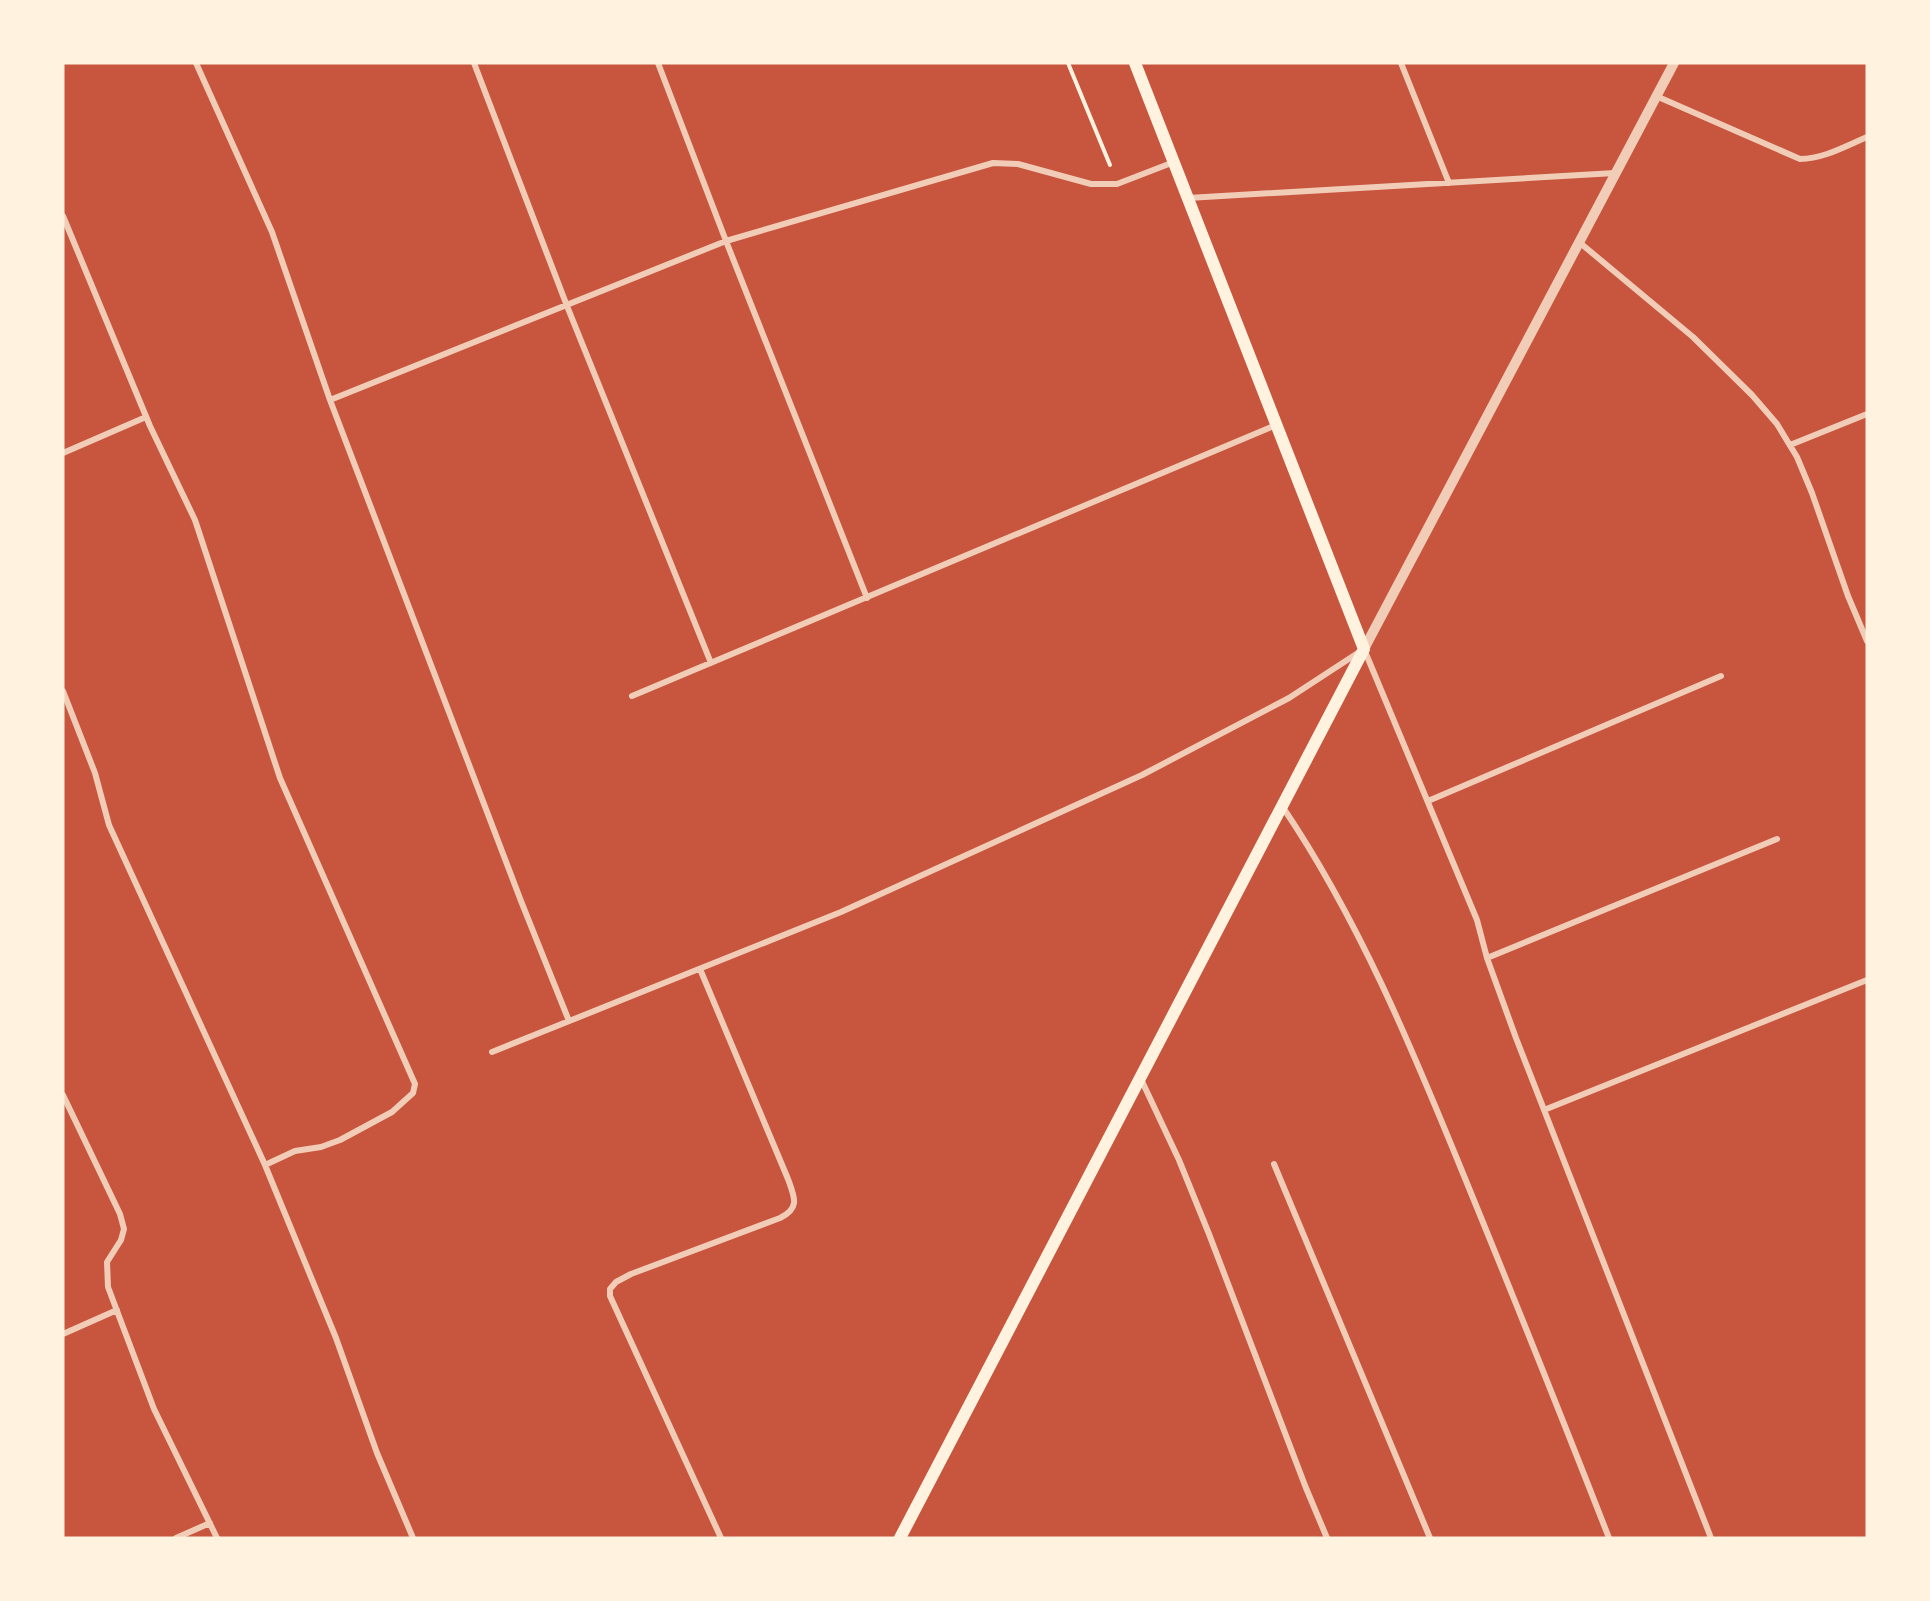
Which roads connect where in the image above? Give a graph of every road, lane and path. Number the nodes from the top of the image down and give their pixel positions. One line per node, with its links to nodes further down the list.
1 (196, 63): 19 (street)
2 (474, 63): 18 (street)
3 (658, 63): 16 (street)
4 (1068, 63): 13 (path)
5 (1135, 63): 10 (main road)
6 (1401, 63): 12 (street)
7 (1674, 63): 8 (street)
8 (1656, 96): 9 (street); 11 (street)
9 (1867, 137)
10 (1174, 162): 13 (street); 14 (main road)
11 (1615, 172): 12 (street); 17 (street)
12 (1449, 183): 14 (street)
13 (1117, 184): 16 (street)
14 (1188, 198): 22 (main road)
15 (63, 216): 21 (street)
16 (726, 241): 18 (street); 25 (street)
17 (1580, 242): 23 (street); 28 (street)
18 (567, 306): 19 (street); 29 (street)
19 (330, 400): 39 (street)
20 (1867, 414): 23 (street)
21 (146, 417): 24 (street); 45 (street)
22 (1277, 425): 25 (street); 28 (main road)
23 (1790, 445): 26 (street)
24 (63, 453)
25 (867, 598): 29 (street)
26 (1865, 630): 27 (street)
27 (1867, 641)
28 (1364, 649): 33 (street); 34 (main road); 37 (street)
29 (711, 663): 32 (street)
30 (1722, 676): 33 (street)
31 (63, 691): 45 (street)
32 (632, 696)
33 (1428, 801): 36 (street)
34 (1282, 806): 41 (main road); 56 (street)
35 (1777, 839): 36 (street)
36 (1487, 958): 43 (street)
37 (700, 969): 39 (street); 52 (street)
38 (1867, 980): 43 (street)
39 (569, 1021): 40 (street)
40 (492, 1052)
41 (1140, 1077): 53 (main road); 54 (street)
42 (63, 1095): 46 (street)
43 (1544, 1110): 57 (street)
44 (1274, 1164): 55 (street)
45 (265, 1165): 51 (street)
46 (117, 1310): 47 (street); 48 (street)
47 (63, 1334)
48 (210, 1523): 49 (street); 50 (street)
49 (176, 1538)
50 (217, 1538)
51 (413, 1538)
52 (722, 1538)
53 (900, 1538)
54 (1327, 1538)
55 (1430, 1538)
56 (1609, 1538)
57 (1711, 1538)

